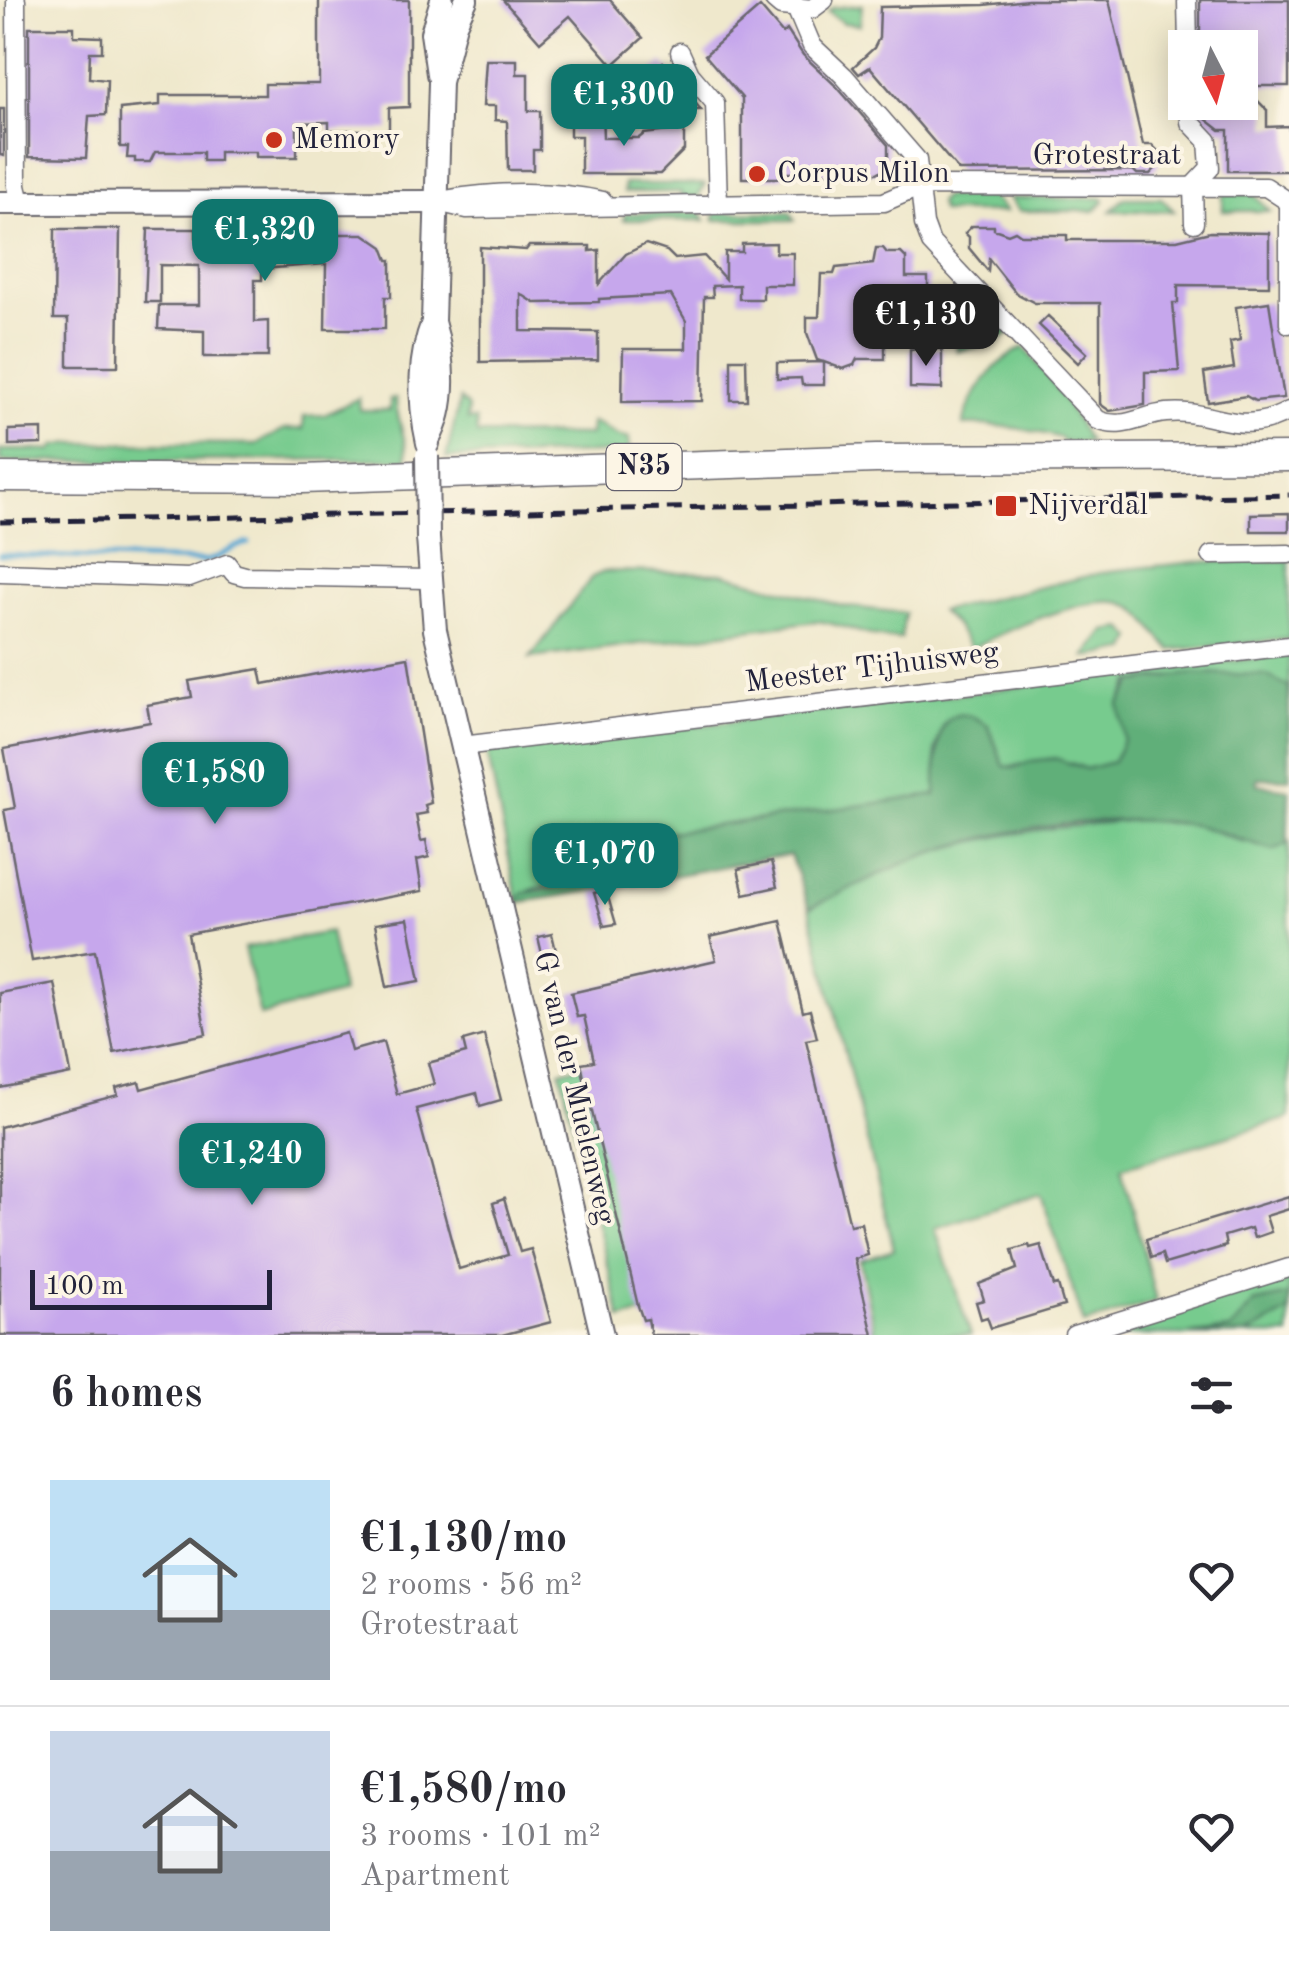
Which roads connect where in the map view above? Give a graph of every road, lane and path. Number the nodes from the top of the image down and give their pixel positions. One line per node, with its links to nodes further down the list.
1 (16, 0): 18 (street)
2 (442, 0): 10 (street)
3 (466, 0): 10 (street)
4 (774, 0): 7 (street)
5 (824, 0): 7 (street)
6 (1186, 0): 8 (street)
7 (796, 8): 13 (street)
8 (1187, 30)
9 (680, 52): 19 (street)
10 (440, 82): 16 (street, G van der Muelenweg)
11 (890, 99): 13 (street)
12 (1190, 120): 15 (street)
13 (886, 122): 14 (street)
14 (922, 186): 15 (street, Grotestraat); 19 (street, Grotestraat); 23 (street)
15 (1194, 186): 17 (street, Grotestraat); 20 (street)
16 (437, 202): 18 (street, Grotestraat); 19 (street, Grotestraat); 31 (street, G van der Muelenweg, bridge)
17 (1289, 202): 21 (street)
18 (10, 203)
19 (718, 204)
20 (1194, 223)
21 (1289, 294): 22 (street)
22 (1289, 324)
23 (1289, 412)
24 (1289, 457): 26 (main road, N35)
25 (1289, 471): 27 (main road, N35)
26 (0, 477)
27 (0, 491)
28 (1289, 554): 29 (street)
29 (1211, 555)
30 (0, 572): 31 (street)
31 (429, 578): 33 (street, G van der Muelenweg)
32 (1289, 646): 33 (street, Meester Tijhuisweg)
33 (462, 746): 35 (street, G van der Muelenweg)
34 (1289, 1268): 36 (street)
35 (602, 1335)
36 (1074, 1335)

